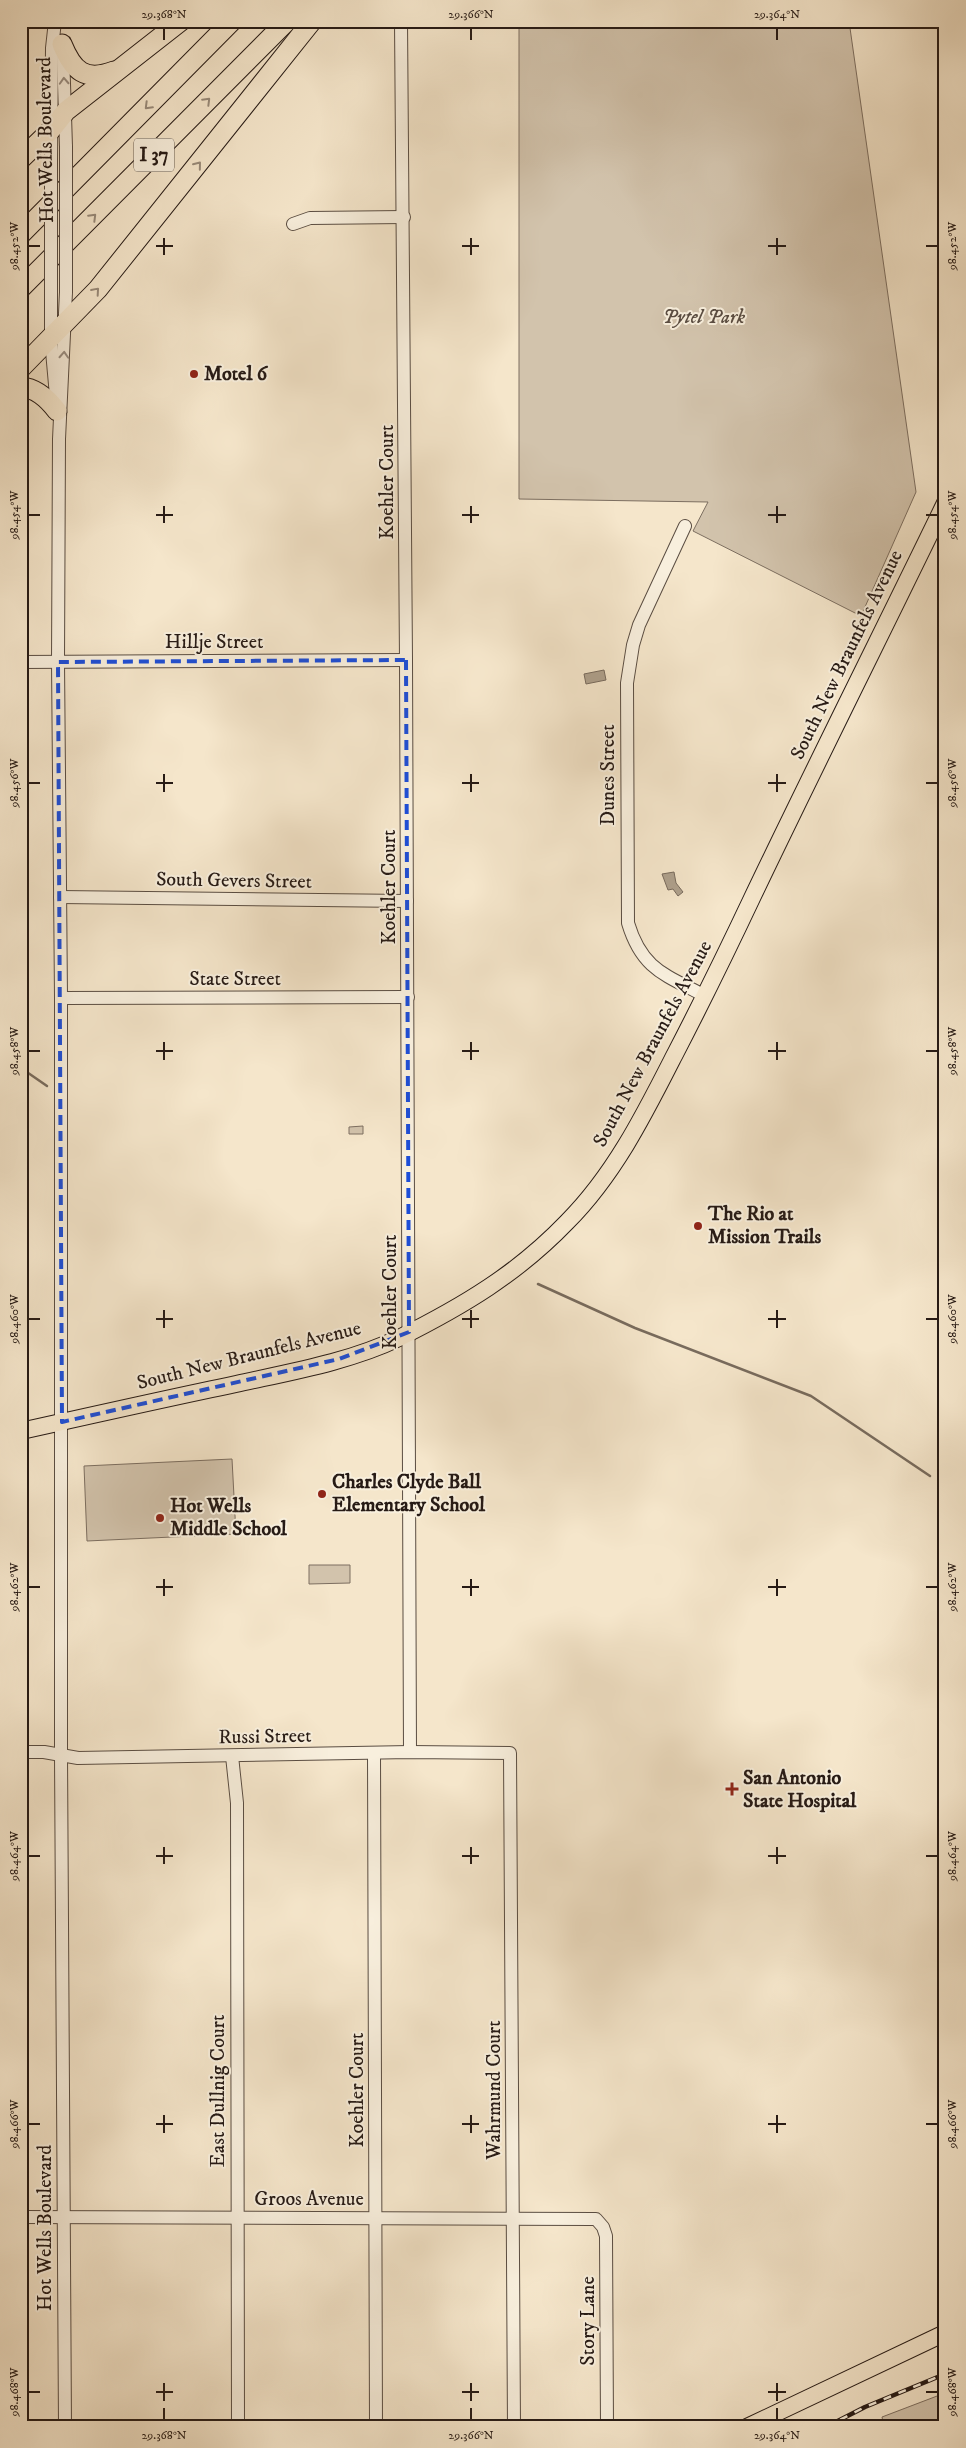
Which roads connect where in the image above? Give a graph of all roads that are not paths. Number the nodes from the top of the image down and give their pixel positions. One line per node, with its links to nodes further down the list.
1 (57, 21): 7 (street, Hot Wells Boulevard); 10 (street, Hot Wells Boulevard)
2 (181, 21): 8 (highway)
3 (232, 21): 14 (highway, I 37, one-way to 14)
4 (287, 21): 15 (highway, I 37, one-way to 4)
5 (312, 21): 16 (highway, one-way to 5)
6 (401, 21): 12 (street, Koehler Court)
7 (62, 44): 8 (highway); 9 (street, Hot Wells Boulevard, one-way to 7)
8 (126, 65): 9 (highway)
9 (66, 111): 10 (highway); 16 (street, Hot Wells Boulevard, bridge)
10 (50, 131): 11 (highway); 17 (street, Hot Wells Boulevard, bridge)
11 (21, 159)
12 (404, 217): 13 (street); 24 (street, Koehler Court)
13 (294, 224)
14 (21, 234)
15 (21, 288)
16 (66, 324): 17 (highway); 21 (street, Hot Wells Boulevard, one-way to 16)
17 (51, 340): 18 (highway); 20 (street, Hot Wells Boulevard)
18 (21, 368)
19 (21, 387): 20 (highway)
20 (57, 410): 21 (street, Hot Wells Boulevard)
21 (59, 439): 26 (street, Hot Wells Boulevard)
22 (945, 503): 29 (main road, South New Braunfels Avenue)
23 (685, 526): 29 (street, Dunes Street)
24 (406, 660): 26 (street, Hillje Street); 28 (street, Koehler Court)
25 (21, 662): 26 (street, Hillje Street)
26 (58, 662): 27 (street, Hot Wells Boulevard)
27 (60, 897): 28 (street, South Gevers Street); 31 (street, Hot Wells Boulevard)
28 (407, 902): 30 (street, Koehler Court)
29 (705, 996): 32 (main road, South New Braunfels Avenue)
30 (408, 997): 31 (street, State Street); 32 (street, Koehler Court)
31 (61, 998): 33 (street, Hot Wells Boulevard)
32 (409, 1332): 33 (main road, South New Braunfels Avenue); 36 (street, Koehler Court)
33 (62, 1422): 34 (main road, South New Braunfels Avenue); 39 (street, Hot Wells Boulevard)
34 (21, 1431)
35 (21, 1752): 39 (street, Russi Street)
36 (410, 1752): 37 (street, Russi Street); 38 (street, Russi Street)
37 (374, 1753): 40 (street, Russi Street); 44 (street, Koehler Court)
38 (510, 1753): 45 (street, Wahrmund Court)
39 (61, 1755): 40 (street, Russi Street); 42 (street, Hot Wells Boulevard)
40 (232, 1756): 43 (street, East Dullnig Court)
41 (21, 2217): 42 (street, Groos Avenue)
42 (64, 2217): 43 (street, Groos Avenue); 48 (street, Hot Wells Boulevard)
43 (237, 2218): 44 (street, Groos Avenue); 49 (street, East Dullnig Court)
44 (376, 2218): 45 (street, Groos Avenue); 50 (street, Koehler Court)
45 (514, 2218): 46 (street, Groos Avenue); 51 (street, Wahrmund Court)
46 (596, 2219): 52 (street, Story Lane)
47 (945, 2333): 53 (main road)
48 (64, 2427)
49 (238, 2427)
50 (376, 2427)
51 (514, 2427)
52 (607, 2427)
53 (747, 2427)

